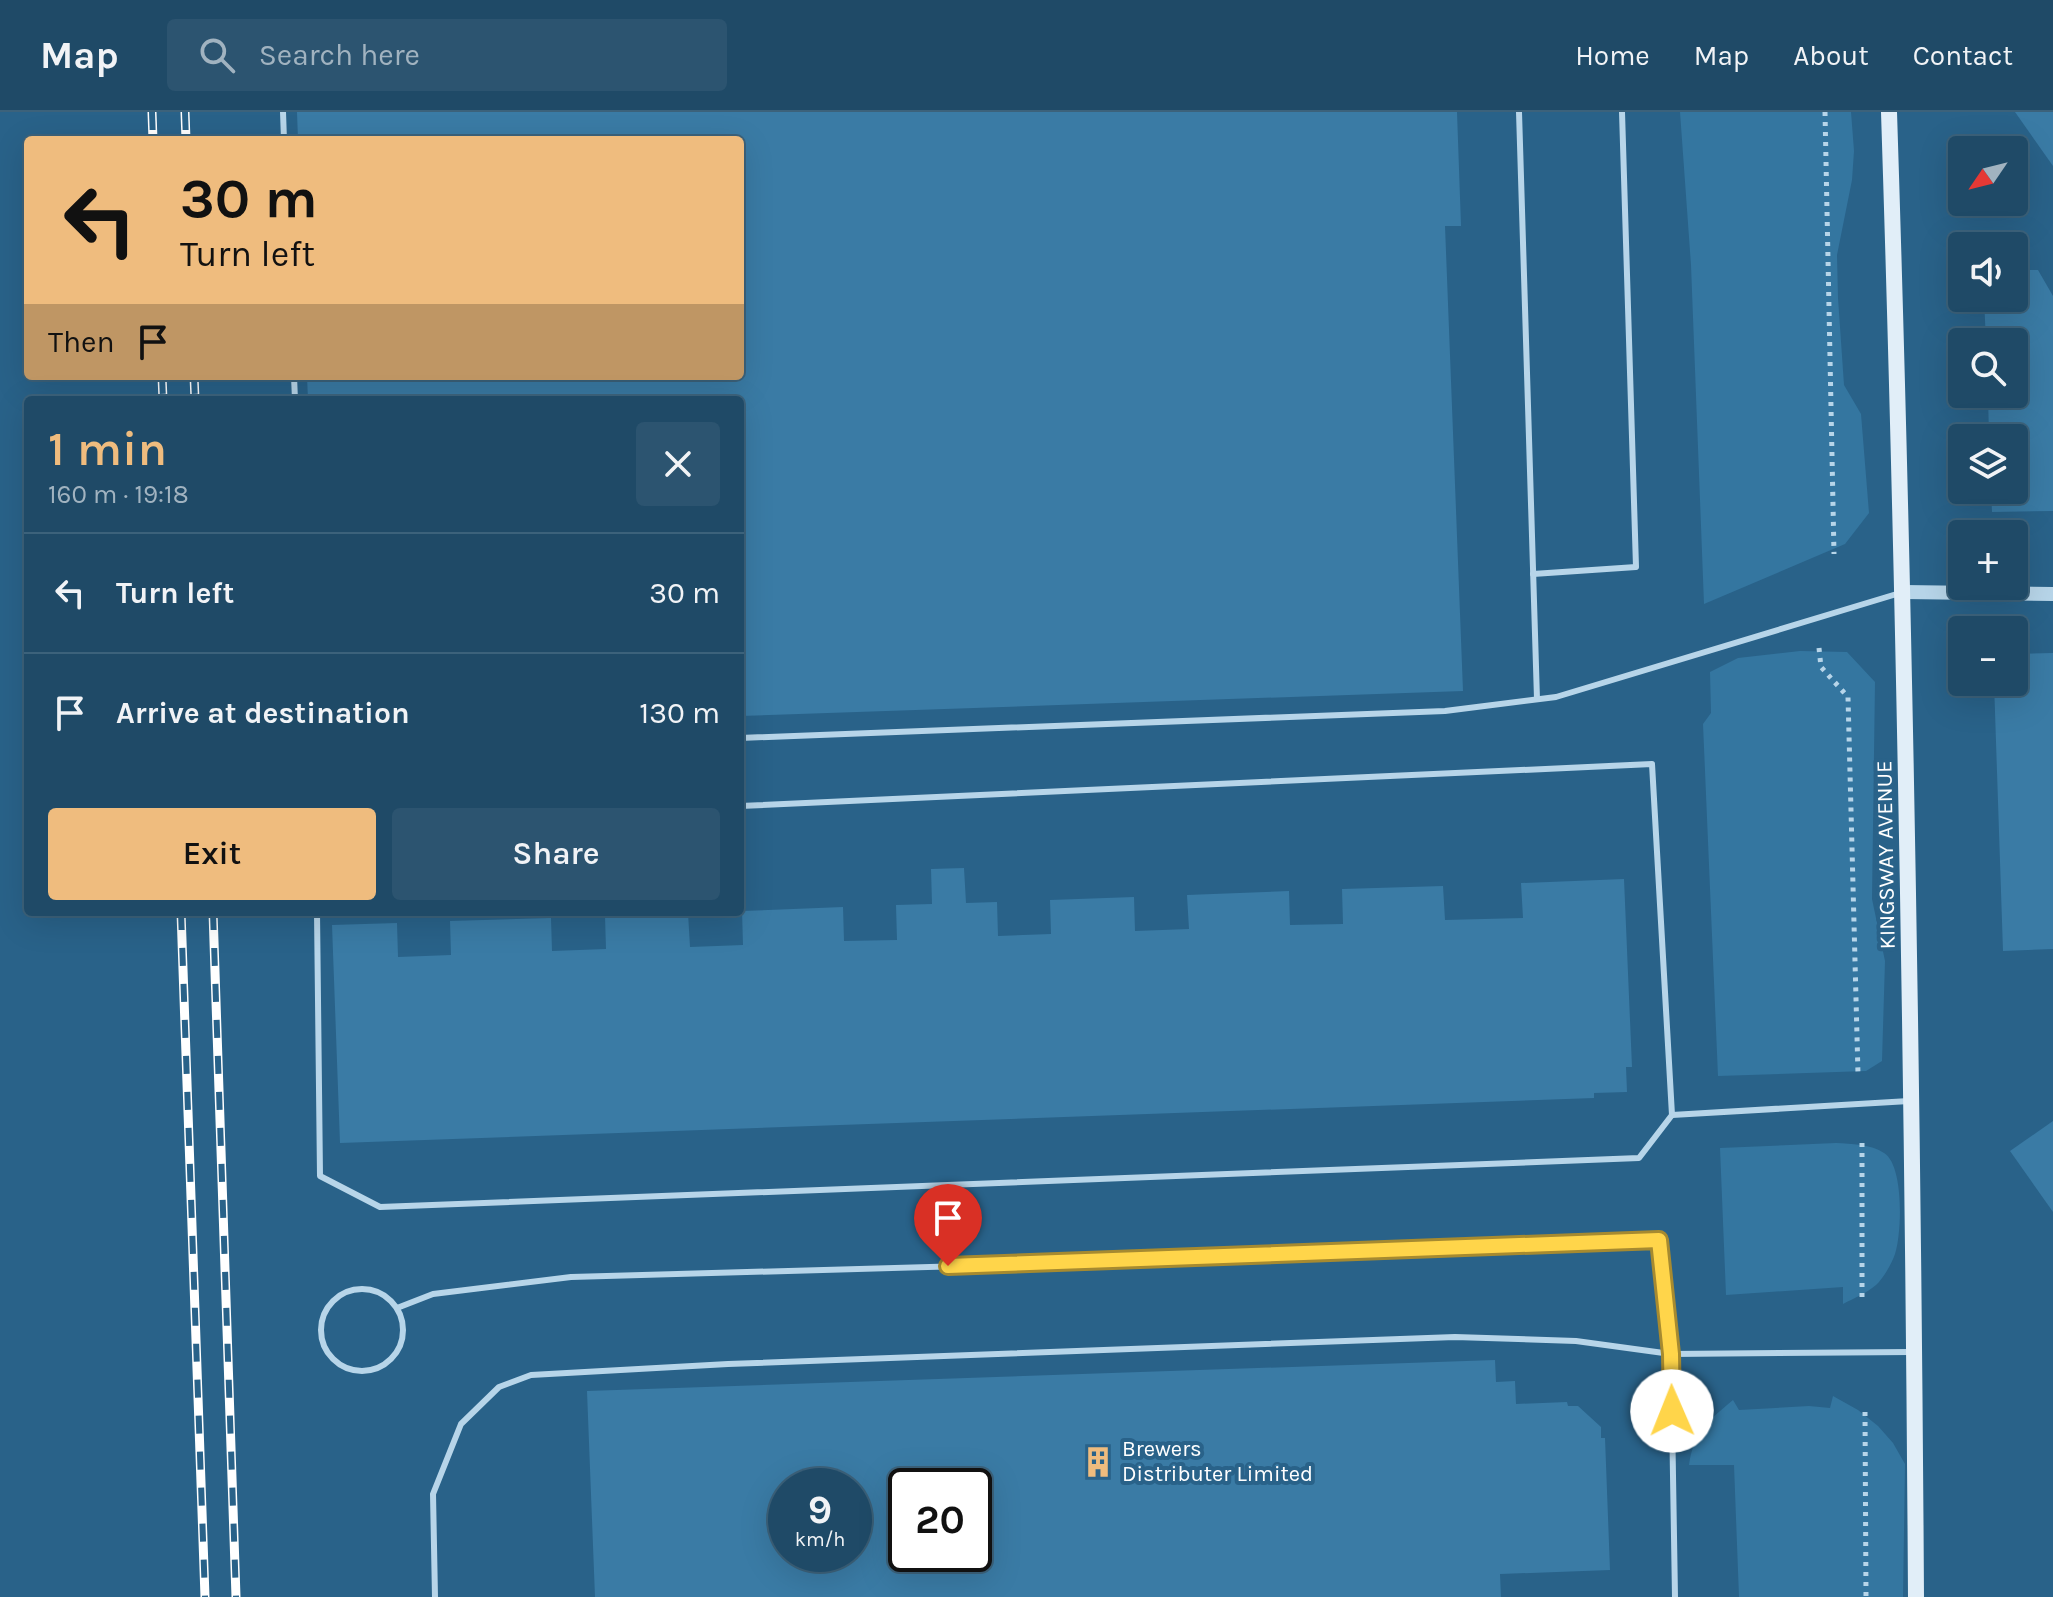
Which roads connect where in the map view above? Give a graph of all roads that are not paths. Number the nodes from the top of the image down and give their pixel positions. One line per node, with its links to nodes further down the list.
1 (283, 112): 5 (lane)
2 (1519, 112): 6 (lane)
3 (1622, 112): 6 (lane)
4 (1889, 112): 7 (main road, KINGSWAY AVENUE)
5 (284, 136)
6 (1533, 574): 9 (lane)
7 (1904, 592): 8 (street); 9 (lane); 13 (main road, KINGSWAY AVENUE)
8 (2053, 594)
9 (1537, 699): 10 (lane)
10 (744, 738)
11 (744, 806): 14 (lane)
12 (317, 916): 14 (lane)
13 (1913, 1101): 14 (lane); 16 (main road, KINGSWAY AVENUE)
14 (1672, 1115)
15 (397, 1308): 15 (lane); 17 (lane)
16 (1914, 1352): 17 (lane); 20 (main road, KINGSWAY AVENUE)
17 (1671, 1354): 18 (lane); 19 (lane)
18 (435, 1597)
19 (1675, 1597)
20 (1916, 1597)

